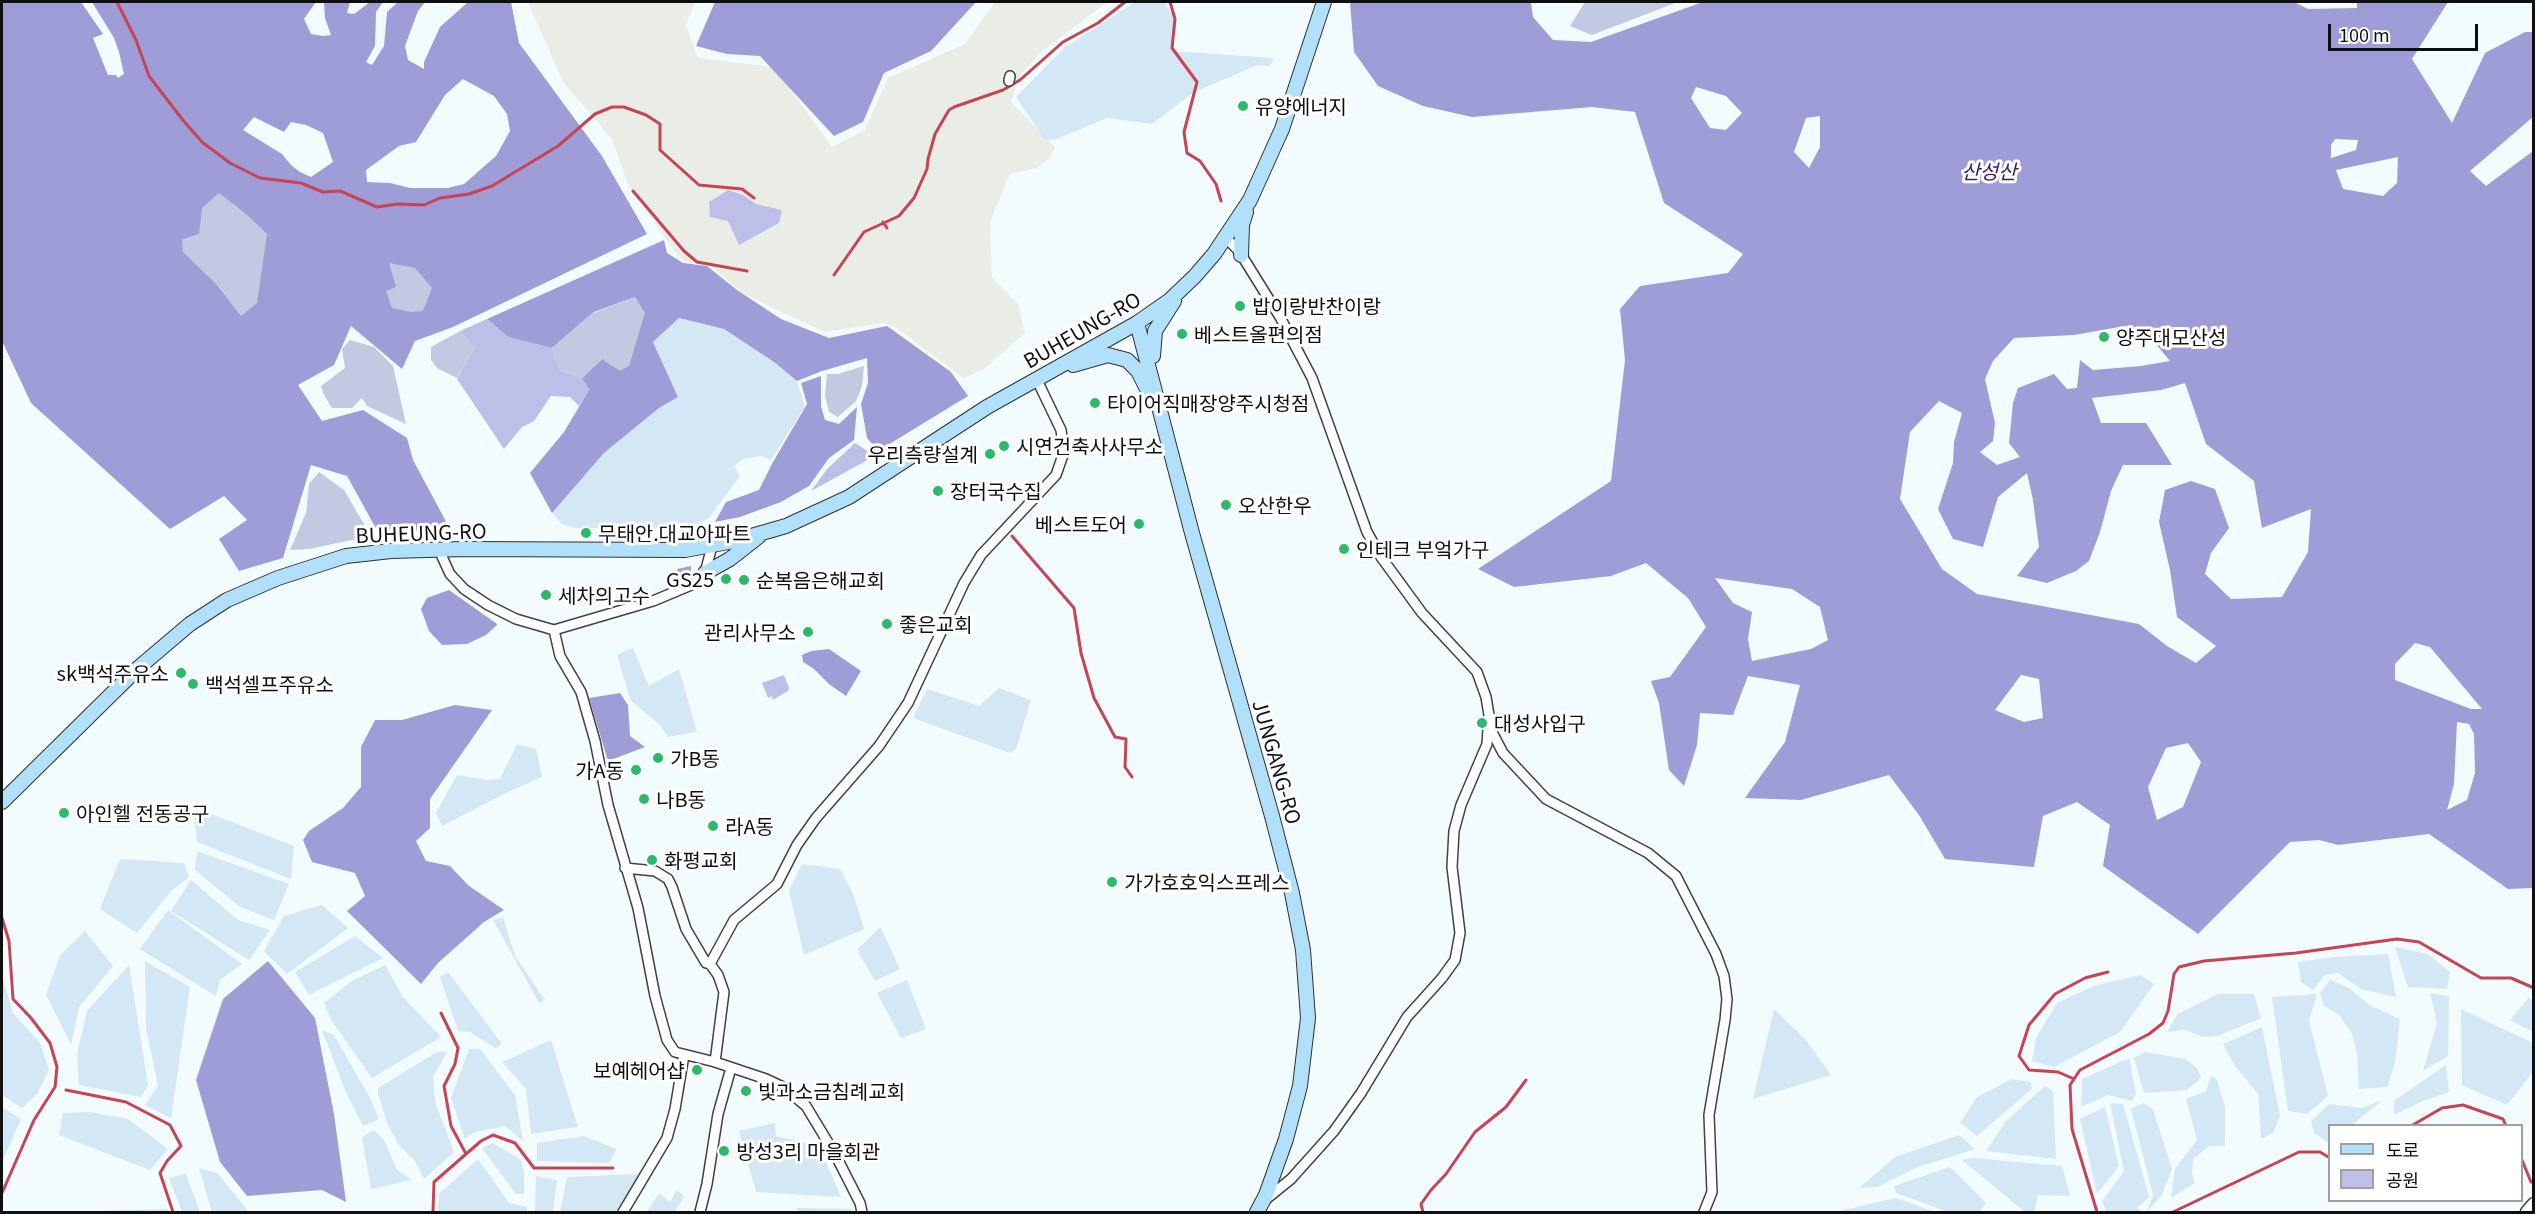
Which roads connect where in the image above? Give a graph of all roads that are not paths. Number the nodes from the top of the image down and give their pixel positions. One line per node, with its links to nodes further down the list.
1 (1324, 2): 2 (main road, BUHEUNG-RO)
2 (1250, 200): 3 (main road, BUHEUNG-RO); 4 (main road)
3 (1225, 237): 4 (street); 5 (main road, BUHEUNG-RO)
4 (1241, 255): 16 (street)
5 (1184, 287): 6 (main road, BUHEUNG-RO); 9 (main road)
6 (1137, 323): 7 (main road, BUHEUNG-RO); 9 (main road, JUNGANG-RO)
7 (1053, 370): 8 (main road, BUHEUNG-RO); 10 (main road)
8 (1037, 380): 11 (main road, BUHEUNG-RO); 19 (street)
9 (1157, 394): 10 (main road, JUNGANG-RO)
10 (1169, 445): 24 (main road, JUNGANG-RO)
11 (762, 532): 12 (main road, BUHEUNG-RO); 14 (main road)
12 (712, 546): 13 (main road, BUHEUNG-RO); 14 (street)
13 (439, 550): 15 (street); 17 (main road, BUHEUNG-RO)
14 (705, 573): 15 (street)
15 (554, 630): 18 (street)
16 (1489, 727): 24 (street); 28 (street)
17 (2, 802)
18 (625, 868): 19 (street); 20 (street)
19 (710, 964): 21 (street)
20 (684, 1054): 21 (street); 25 (street)
21 (716, 1062): 22 (street)
22 (731, 1068): 26 (street); 27 (street)
23 (2534, 1204): 29 (street)
24 (1260, 1207)
25 (623, 1212)
26 (700, 1212)
27 (862, 1212)
28 (1704, 1212)
29 (2527, 1212)

